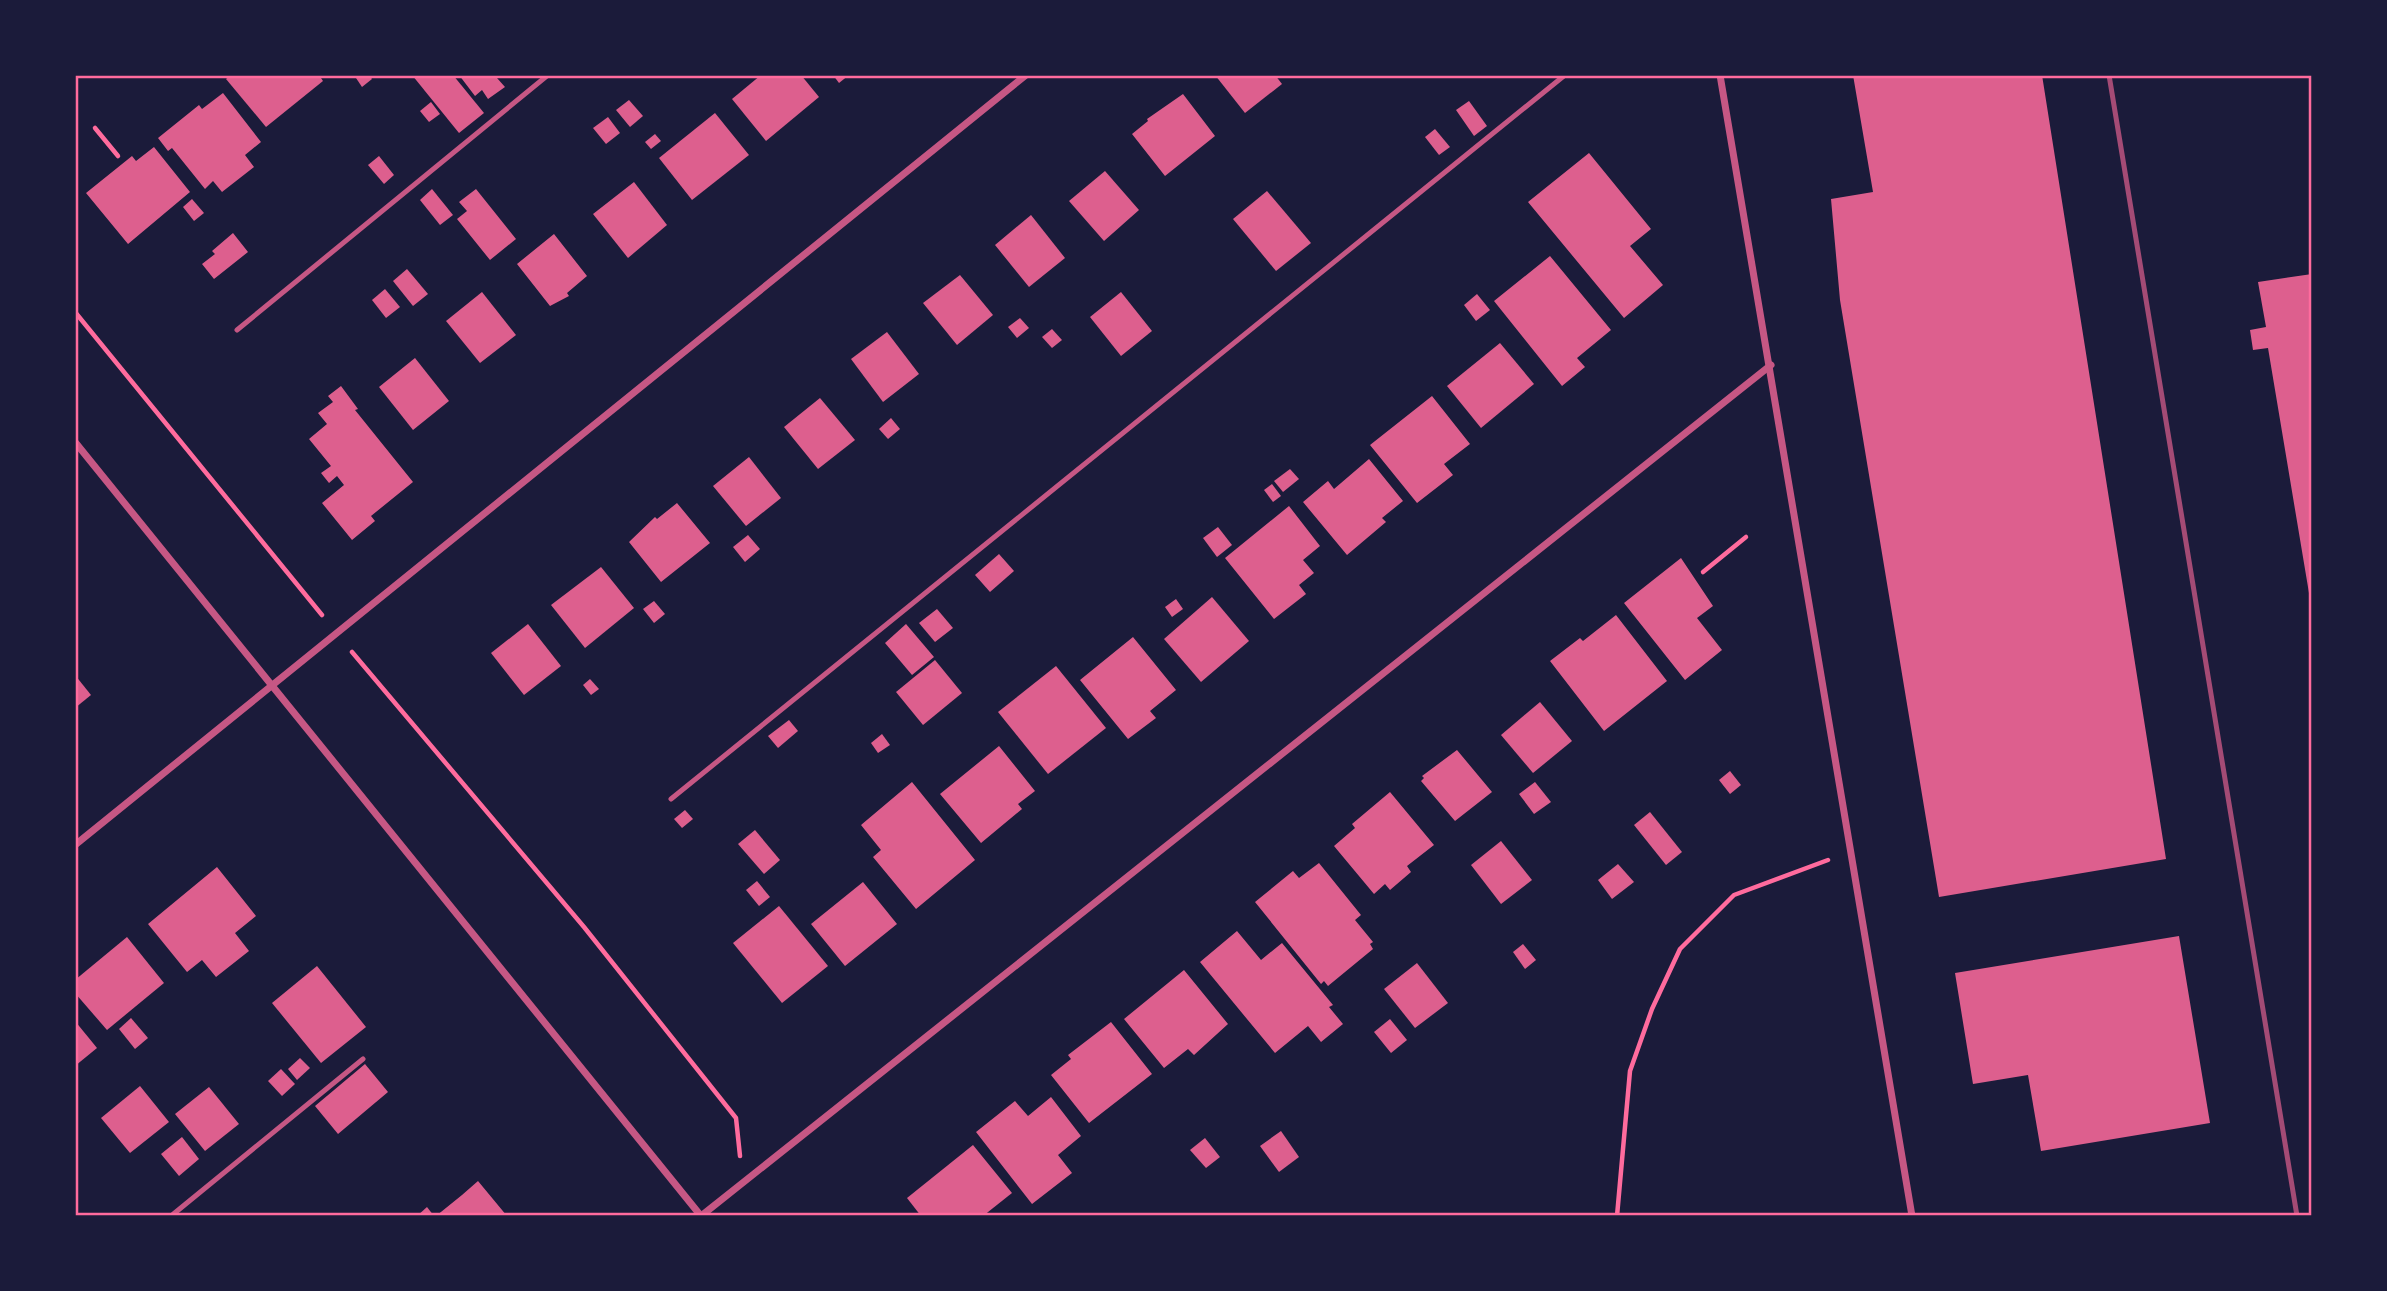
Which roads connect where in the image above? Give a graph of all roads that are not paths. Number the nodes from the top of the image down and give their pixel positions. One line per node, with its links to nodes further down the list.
1 (548, 75): 5 (lane)
2 (1565, 75): 9 (lane)
3 (1720, 75): 6 (street)
4 (1022, 76): 8 (street)
5 (237, 330)
6 (1771, 365): 13 (street); 14 (street)
7 (75, 442): 8 (street)
8 (274, 686): 10 (street); 13 (street)
9 (671, 799)
10 (75, 845)
11 (363, 1059): 12 (lane)
12 (171, 1216)
13 (701, 1216)
14 (1912, 1216)

